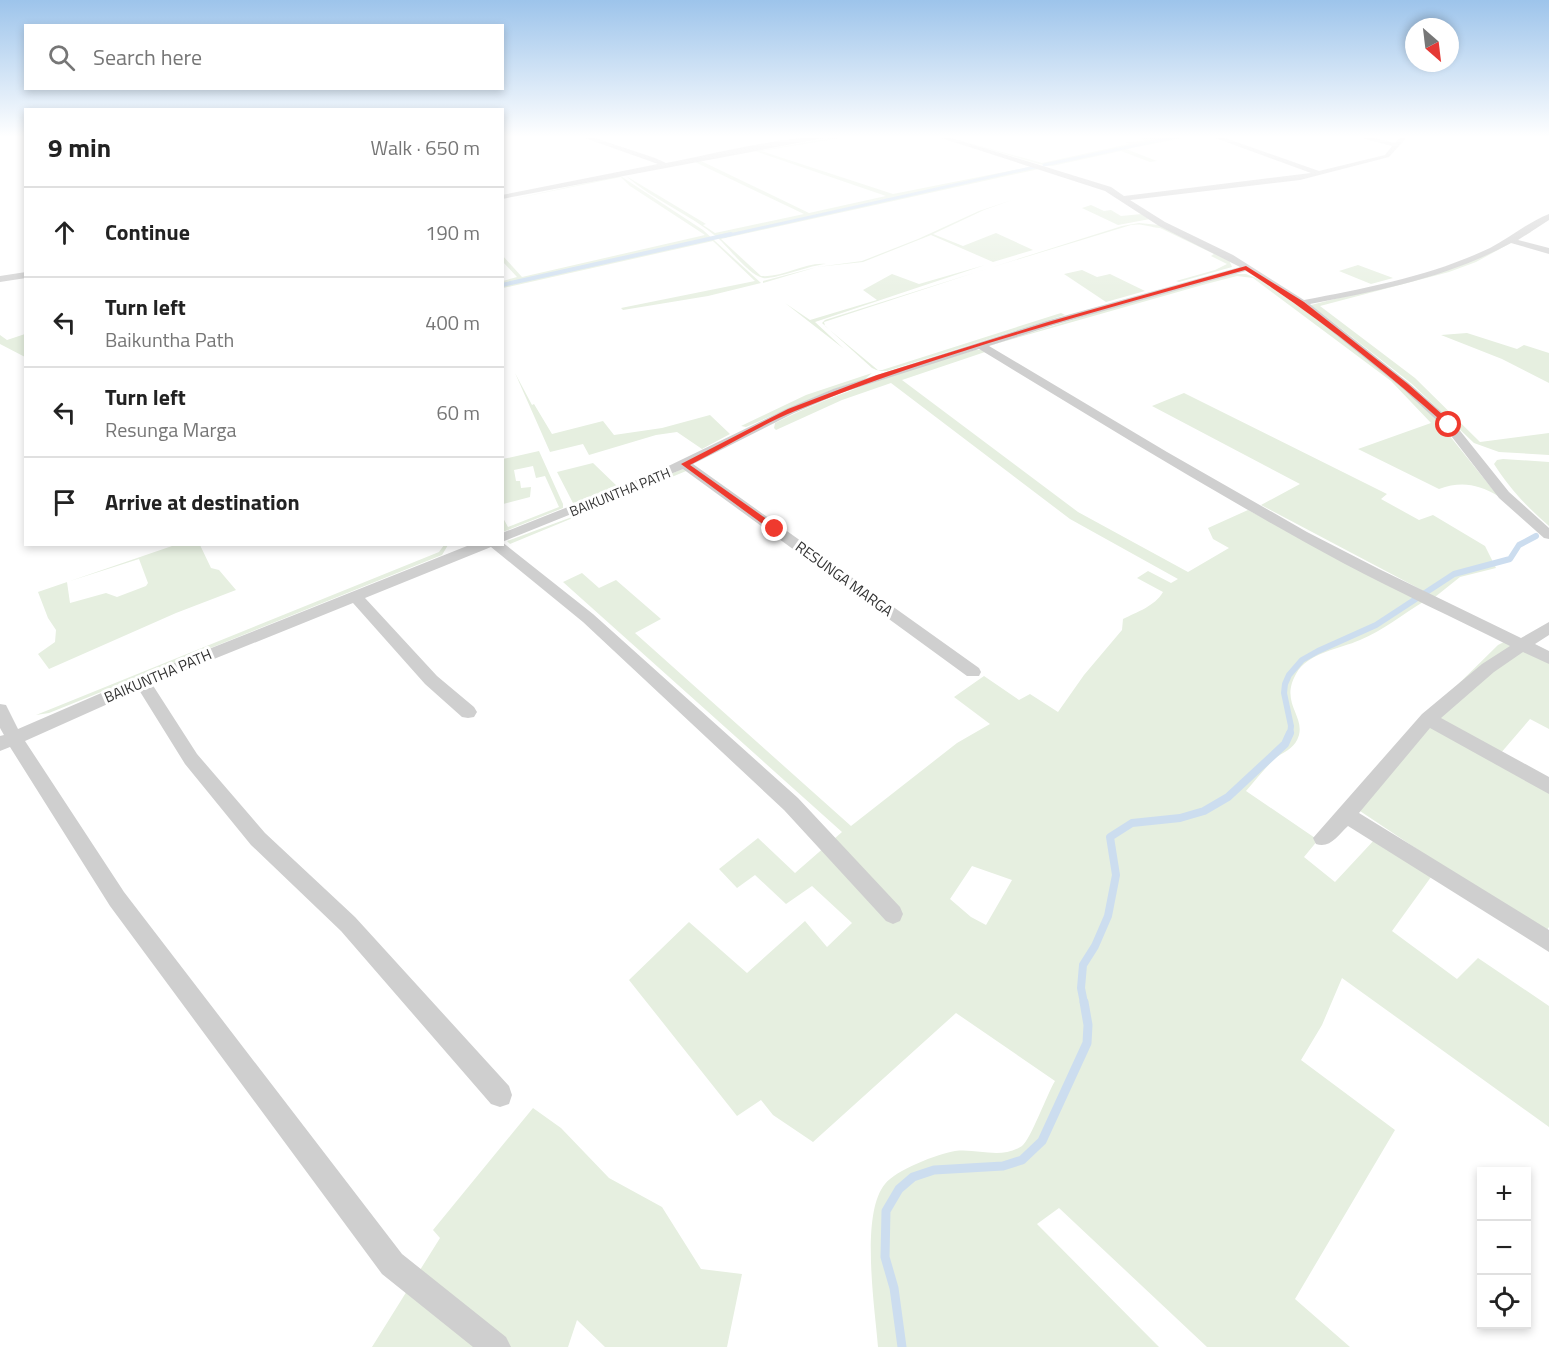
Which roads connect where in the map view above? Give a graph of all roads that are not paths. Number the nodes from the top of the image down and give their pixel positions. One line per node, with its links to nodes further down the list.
1 (1126, 199): 7 (street)
2 (1549, 216): 3 (street)
3 (1536, 226): 4 (street); 5 (street)
4 (1549, 230)
5 (1509, 240): 6 (street); 10 (street)
6 (1549, 251)
7 (1246, 268): 10 (street); 11 (street, BAIKUNTHA PATH)
8 (24, 275): 9 (street)
9 (0, 279)
10 (1302, 303): 13 (street)
11 (980, 345): 12 (street, BAIKUNTHA PATH); 20 (street)
12 (685, 464): 14 (street, BAIKUNTHA PATH); 22 (street, RESUNGA MARGA)
13 (1549, 535)
14 (504, 537)
15 (474, 546): 17 (street, BAIKUNTHA PATH)
16 (498, 546): 31 (street)
17 (456, 549): 18 (street, BAIKUNTHA PATH)
18 (355, 596): 23 (street, BAIKUNTHA PATH); 25 (street)
19 (1549, 627): 20 (street)
20 (1521, 644): 21 (street); 26 (street)
21 (1549, 658)
22 (973, 672)
23 (142, 682): 27 (street, BAIKUNTHA PATH); 33 (street)
24 (0, 710): 27 (street)
25 (468, 712)
26 (1428, 718): 28 (street); 29 (street)
27 (7, 741): 34 (street)
28 (1549, 786)
29 (1346, 815): 30 (street); 32 (street)
30 (1323, 838)
31 (893, 914)
32 (1549, 943)
33 (500, 1095)
34 (496, 1347)

